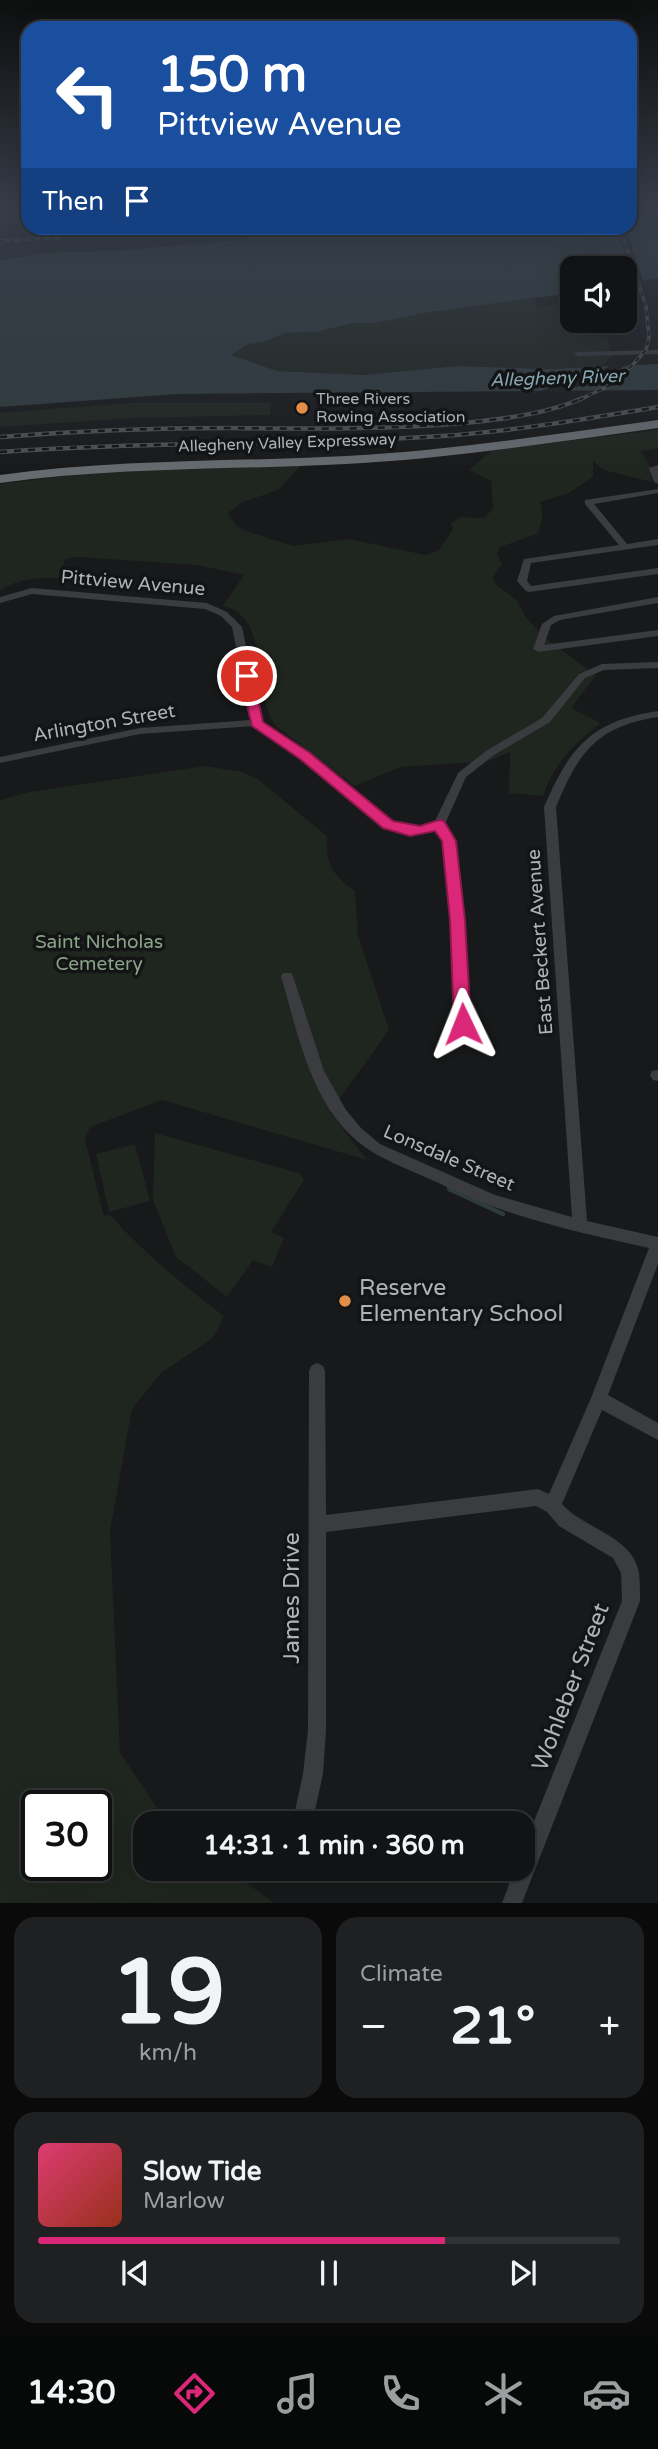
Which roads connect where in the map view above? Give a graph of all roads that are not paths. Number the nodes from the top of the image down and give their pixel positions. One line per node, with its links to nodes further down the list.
1 (658, 352): 2 (street)
2 (578, 354)
3 (658, 417): 6 (highway, Allegheny Valley Expressway)
4 (658, 424): 7 (highway, Allegheny Valley Expressway)
5 (654, 466): 8 (street)
6 (0, 468)
7 (0, 479)
8 (658, 482)
9 (658, 491): 11 (street)
10 (658, 542): 11 (street)
11 (625, 547): 12 (street)
12 (658, 571)
13 (0, 600): 18 (street, Pittview Avenue)
14 (658, 600): 15 (street)
15 (658, 633)
16 (658, 665): 20 (street)
17 (658, 714): 23 (street, East Beckert Avenue)
18 (257, 723): 19 (street, Arlington Street); 20 (street)
19 (0, 760)
20 (439, 824): 22 (street)
21 (287, 976): 23 (street, Lonsdale Street)
22 (463, 1024)
23 (580, 1226): 24 (street, Lonsdale Street)
24 (658, 1244): 26 (street)
25 (317, 1371): 29 (street, James Drive)
26 (599, 1399): 27 (street); 28 (street)
27 (658, 1432)
28 (553, 1506): 29 (street); 31 (street, Wohleber Street)
29 (316, 1525): 30 (street, James Drive)
30 (305, 1811)
31 (512, 1903)

